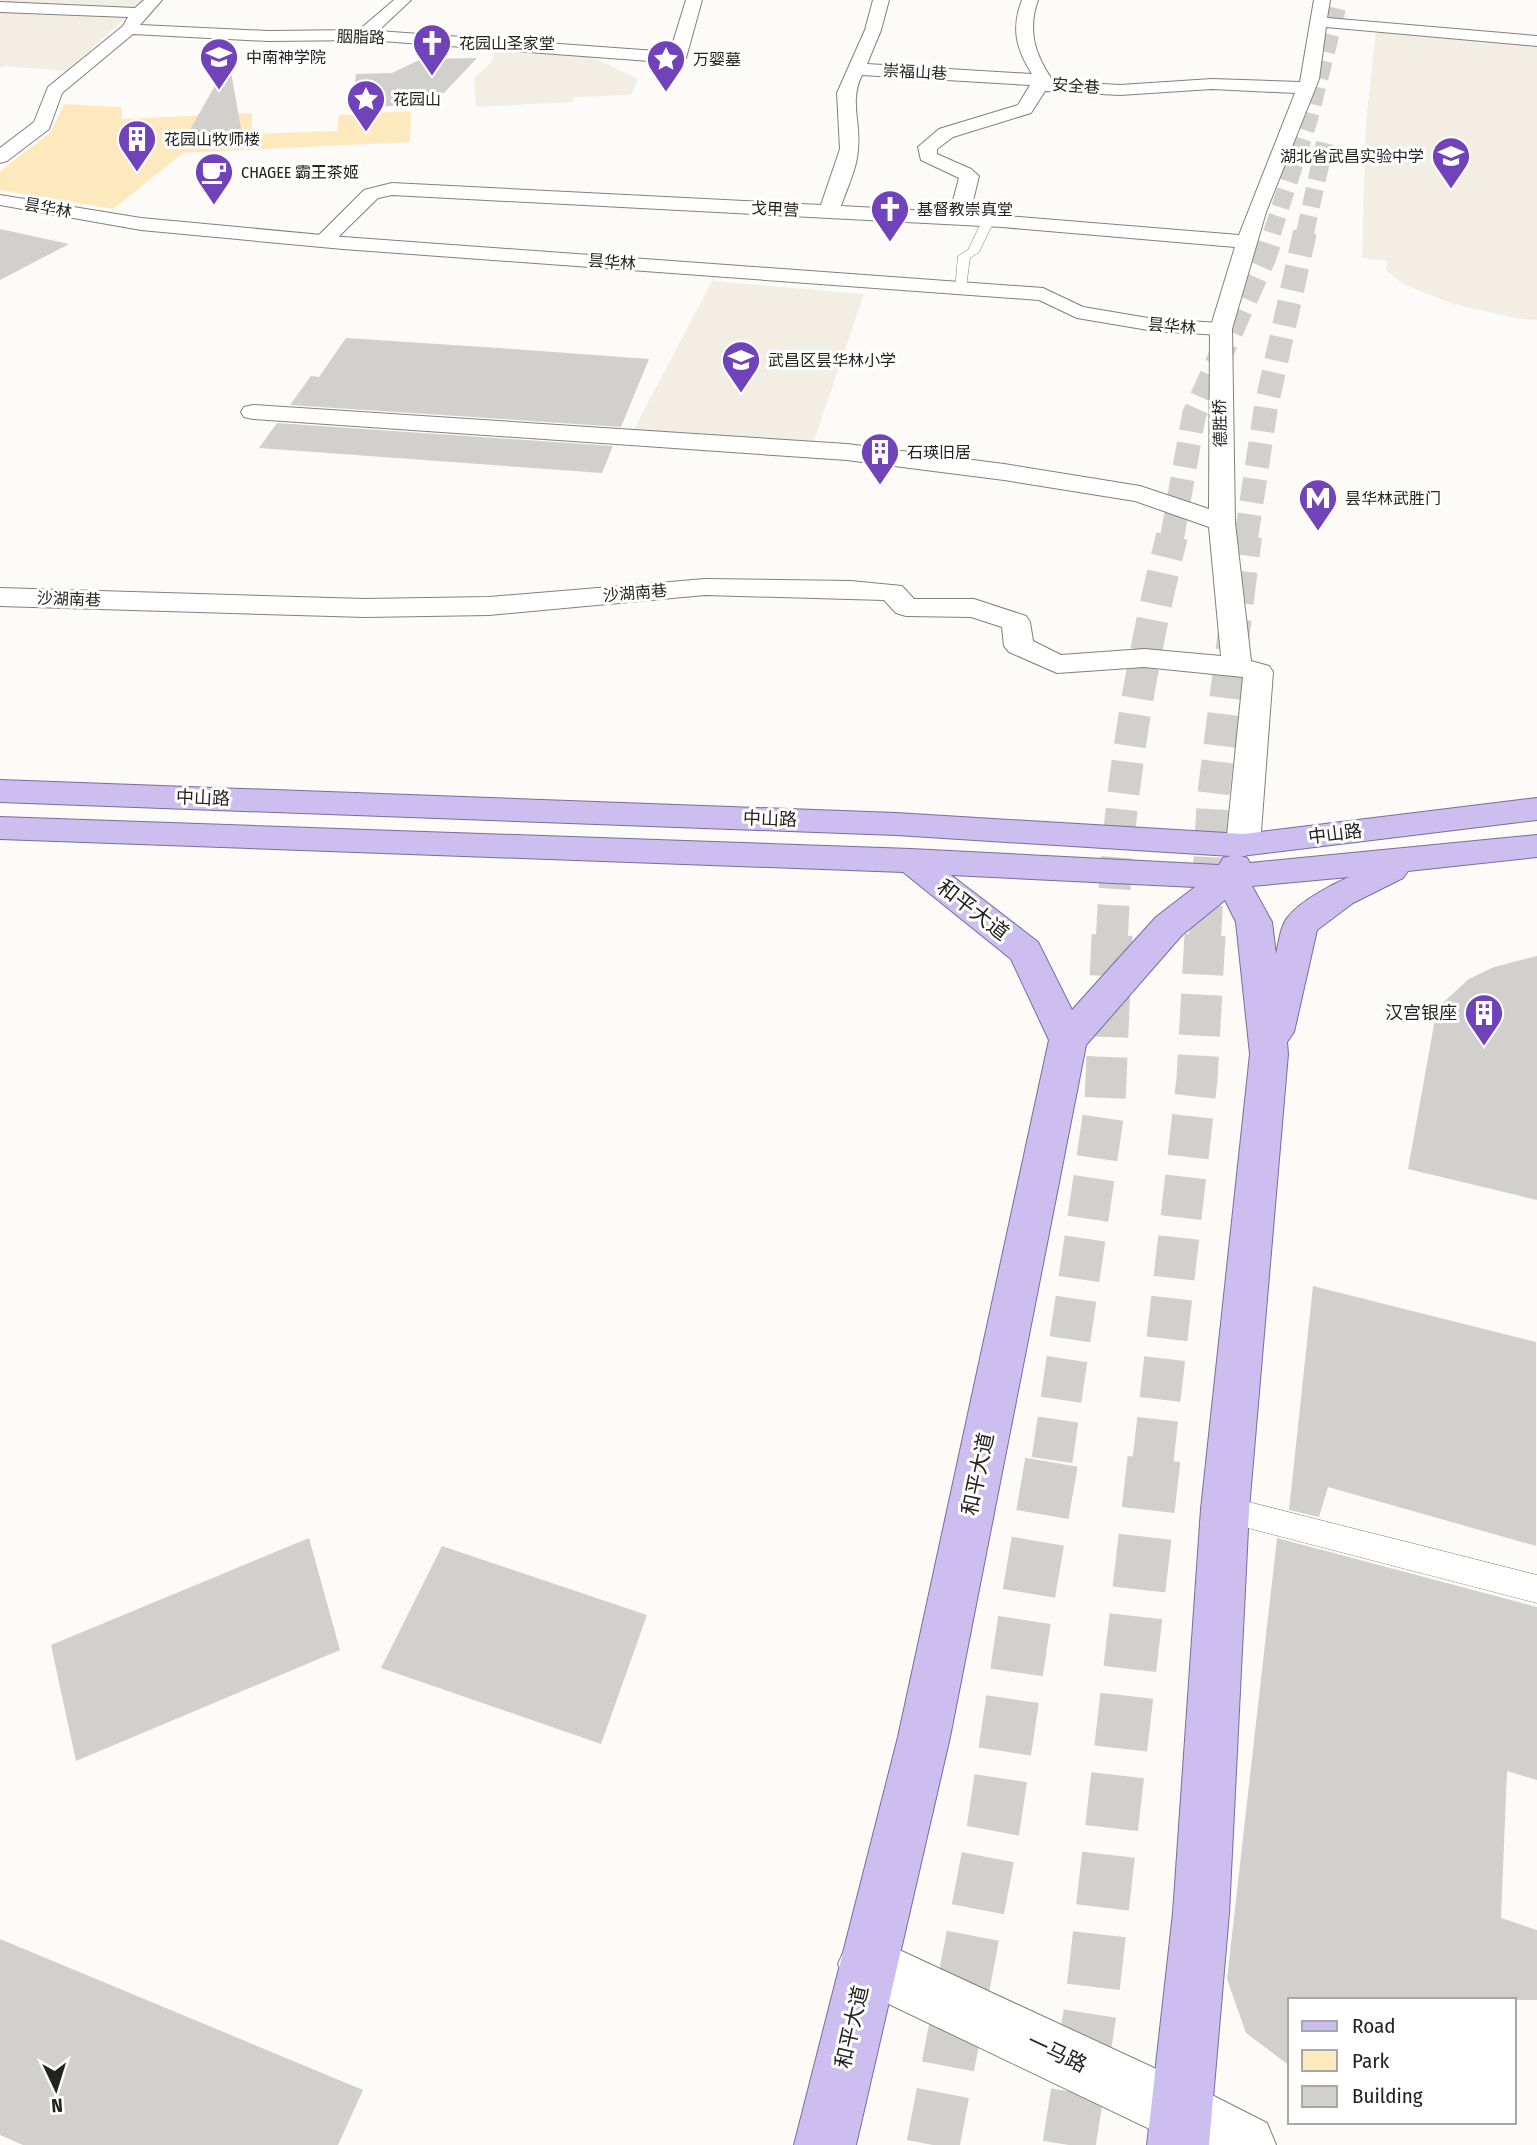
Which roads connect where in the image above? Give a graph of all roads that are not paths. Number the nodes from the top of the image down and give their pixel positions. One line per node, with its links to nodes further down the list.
1 (154, 0): 8 (street)
2 (403, 0): 10 (street)
3 (695, 0): 10 (street, 胭脂路)
4 (881, 0): 12 (street, 崇福山巷)
5 (1030, 0): 13 (street)
6 (0, 7): 8 (street)
7 (1322, 11): 11 (street); 14 (street, 德胜桥)
8 (139, 13): 9 (street)
9 (129, 29): 10 (street, 胭脂路); 15 (street)
10 (363, 35)
11 (1537, 40)
12 (856, 69): 13 (street, 崇福山巷); 17 (street)
13 (1047, 84): 14 (street, 安全巷); 18 (street, 安全巷)
14 (1305, 88): 21 (street, 德胜桥)
15 (0, 157)
16 (0, 200): 20 (street, 昙华林)
17 (829, 212): 18 (street, 戈甲营); 20 (street, 戈甲营)
18 (958, 219): 19 (street, 戈甲营)
19 (988, 220): 21 (street, 戈甲营); 22 (lane)
20 (322, 242): 22 (street, 昙华林)
21 (1247, 242): 23 (street, 德胜桥)
22 (960, 287): 23 (street, 昙华林)
23 (1221, 329): 25 (street, 德胜桥)
24 (253, 412): 25 (street)
25 (1222, 523): 27 (street, 德胜桥)
26 (0, 597): 27 (street, 沙湖南巷)
27 (1237, 666): 34 (street)
28 (0, 791): 34 (main road, 中山路)
29 (1537, 809): 34 (main road, 中山路)
30 (0, 828): 33 (main road, 中山路)
31 (1537, 846): 32 (main road, 中山路)
32 (1414, 859): 34 (main road, 中山路); 36 (main road)
33 (911, 861): 34 (main road, 中山路); 35 (main road, 和平大道)
34 (1237, 861): 35 (main road); 36 (main road)
35 (1068, 1040): 39 (main road, 和平大道)
36 (1269, 1054): 37 (main road)
37 (1225, 1509): 38 (lane); 40 (main road)
38 (1537, 1589)
39 (867, 1964): 40 (street, 一马路); 41 (main road, 和平大道)
40 (1181, 2128): 42 (street, 一马路)
41 (825, 2145)
42 (1245, 2145)

